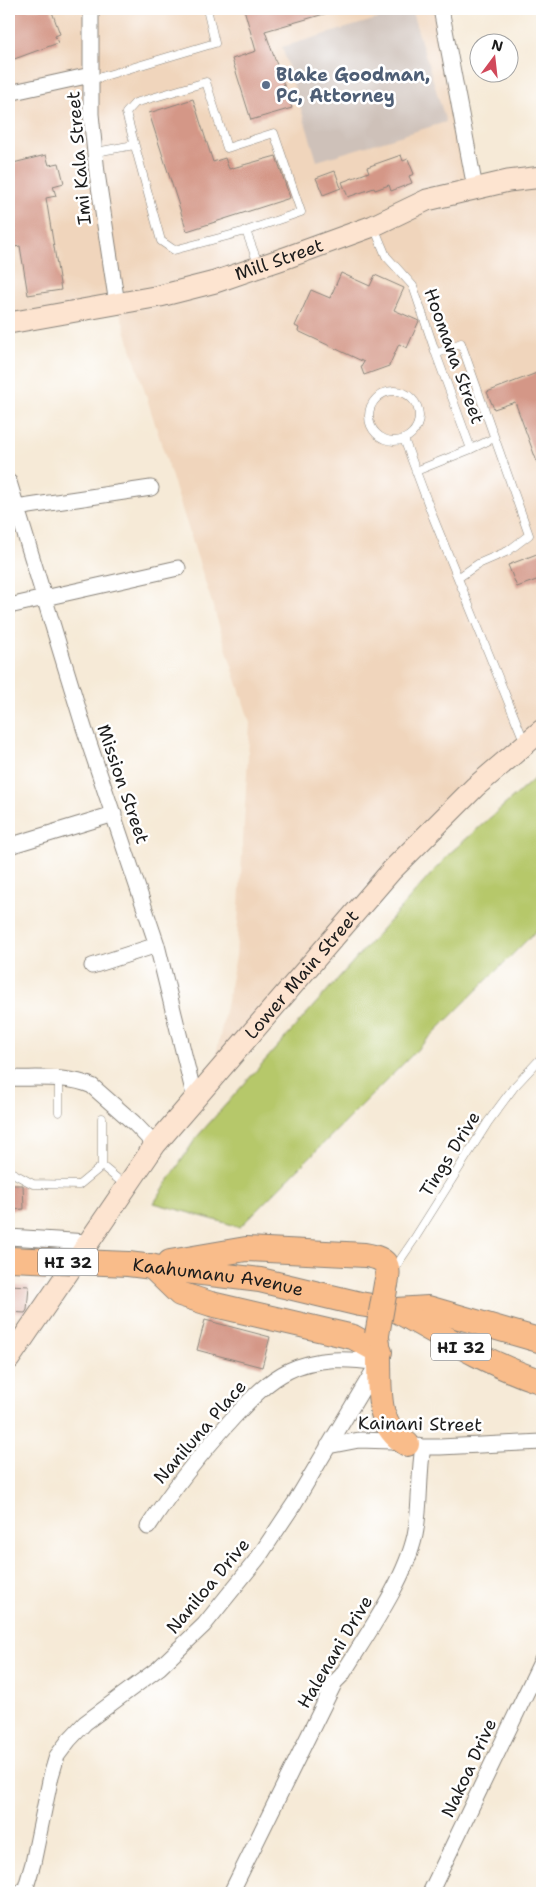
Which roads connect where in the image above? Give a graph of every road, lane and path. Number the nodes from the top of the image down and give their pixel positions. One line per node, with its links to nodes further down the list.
1 (92, 9): 4 (street, Imi Kala Street)
2 (207, 9): 4 (lane)
3 (446, 10): 9 (street)
4 (91, 78): 5 (street); 7 (street, Imi Kala Street)
5 (9, 93)
6 (134, 145): 7 (lane); 11 (lane); 11 (lane)
7 (96, 152): 13 (street, Imi Kala Street)
8 (542, 177): 9 (street, Mill Street)
9 (475, 188): 10 (street, Mill Street)
10 (373, 226): 12 (street, Mill Street); 15 (lane, Hoomana Street)
11 (246, 231): 12 (lane)
12 (260, 267): 13 (street, Mill Street)
13 (116, 304): 14 (street, Mill Street)
14 (9, 323)
15 (436, 354): 16 (lane); 18 (lane, Hoomana Street)
16 (494, 438): 18 (lane); 24 (lane)
17 (404, 439): 17 (lane); 19 (lane)
18 (471, 450): 19 (lane, Hoomana Street)
19 (416, 471): 24 (lane)
20 (9, 482): 22 (street, Mission Street)
21 (151, 488): 22 (street)
22 (13, 509): 25 (street, Mission Street)
23 (178, 568): 25 (street)
24 (458, 578): 28 (lane)
25 (43, 598): 26 (street); 29 (street, Mission Street)
26 (9, 606)
27 (542, 730): 28 (street, Lower Main Street)
28 (526, 745): 36 (street, Lower Main Street)
29 (114, 814): 30 (street); 31 (street, Mission Street)
30 (9, 846)
31 (157, 945): 32 (street); 36 (street, Mission Street)
32 (92, 966)
33 (542, 1057): 47 (lane, Tings Drive)
34 (9, 1078): 35 (street)
35 (59, 1079): 37 (lane); 39 (street)
36 (195, 1099): 39 (street, Lower Main Street)
37 (59, 1112)
38 (102, 1118): 40 (lane)
39 (155, 1145): 42 (street, Lower Main Street)
40 (102, 1166): 41 (lane); 42 (lane)
41 (9, 1171)
42 (126, 1186): 44 (street, Lower Main Street)
43 (9, 1237): 44 (street)
44 (88, 1242): 51 (street, Lower Main Street)
45 (9, 1259): 46 (main road, Kaahumanu Avenue / HI 32, bridge)
46 (152, 1266): 47 (main road); 48 (main road, Kaahumanu Avenue / HI 32); 50 (main road)
47 (388, 1277): 50 (main road, bridge)
48 (396, 1310): 49 (main road, Kaahumanu Avenue / HI 32); 52 (main road, Kaahumanu Avenue / HI 32)
49 (542, 1341)
50 (378, 1350): 54 (street, Naniloa Drive); 55 (main road); 56 (street, Naniluna Place)
51 (9, 1358)
52 (542, 1382)
53 (542, 1442): 55 (street, Kainani Street)
54 (328, 1446): 55 (street, Kainani Street); 58 (street, Naniloa Drive)
55 (415, 1446): 59 (street, Halenani Drive)
56 (148, 1527)
57 (542, 1660): 60 (street, Nakoa Drive)
58 (24, 1891)
59 (231, 1893)
60 (430, 1893)

